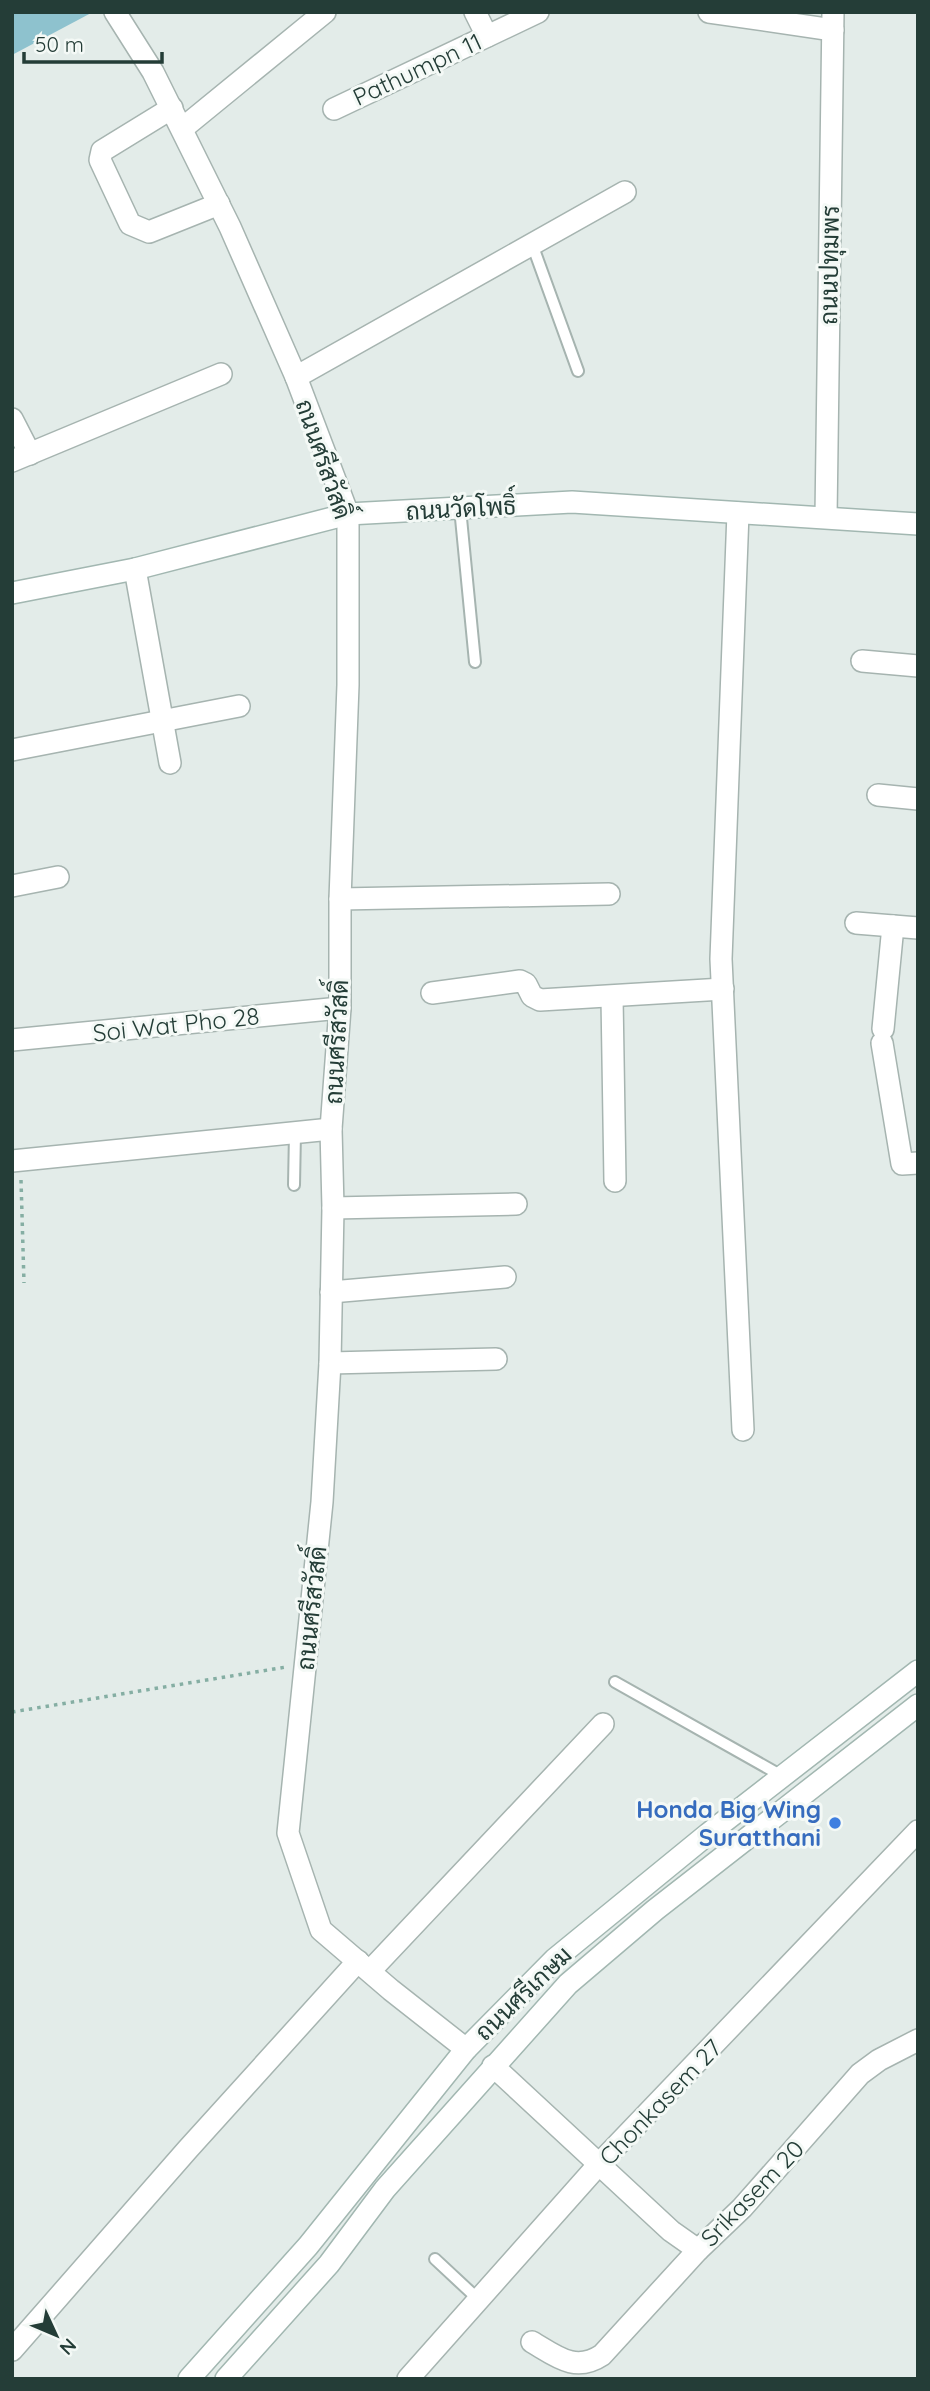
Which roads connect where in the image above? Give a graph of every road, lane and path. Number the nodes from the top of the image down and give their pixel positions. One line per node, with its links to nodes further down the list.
1 (325, 12): 10 (street)
2 (475, 12): 7 (street)
3 (538, 12): 7 (street, Pathumpn 11)
4 (709, 12): 6 (street)
5 (120, 21): 8 (street, ถนนศรีสวัสดิ์)
6 (833, 21): 22 (street, ถนนปทุมพร)
7 (487, 36): 9 (street, Pathumpn 11)
8 (172, 108): 10 (street, ถนนศรีสวัสดิ์); 12 (street)
9 (334, 109)
10 (183, 128): 12 (street, ถนนศรีสวัสดิ์)
11 (625, 192): 13 (street)
12 (219, 204): 16 (street, ถนนศรีสวัสดิ์)
13 (532, 244): 14 (lane); 16 (street)
14 (578, 371)
15 (221, 374): 18 (street)
16 (296, 377): 21 (street, ถนนศรีสวัสดิ์)
17 (12, 419): 18 (street)
18 (21, 458)
19 (460, 508): 20 (street, ถนนวัดโพธิ์); 21 (street, ถนนวัดโพธิ์); 27 (lane)
20 (738, 513): 22 (street, ถนนวัดโพธิ์); 42 (street)
21 (348, 514): 24 (street, ถนนวัดโพธิ์); 38 (street, ถนนศรีสวัสดิ์)
22 (825, 517): 23 (street, ถนนวัดโพธิ์)
23 (918, 524)
24 (135, 569): 25 (street, ถนนวัดโพธิ์); 30 (street)
25 (12, 593)
26 (863, 661): 28 (street)
27 (475, 662)
28 (918, 666)
29 (239, 706): 30 (street)
30 (164, 720): 31 (street); 32 (street)
31 (12, 750)
32 (170, 763)
33 (878, 795): 34 (street)
34 (918, 799)
35 (58, 877): 36 (street)
36 (12, 886)
37 (609, 894): 38 (street)
38 (340, 899): 45 (street, ถนนศรีสวัสดิ์)
39 (856, 923): 40 (street)
40 (893, 926): 41 (street); 50 (street)
41 (918, 928)
42 (723, 989): 44 (street); 60 (street)
43 (432, 993): 44 (street)
44 (612, 997): 51 (street)
45 (340, 1008): 46 (street, Soi Wat Pho 28); 47 (street, ถนนศรีสวัสดิ์)
46 (12, 1040)
47 (331, 1129): 48 (street); 54 (street, ถนนศรีสวัสดิ์)
48 (295, 1133): 49 (street); 52 (lane)
49 (16, 1161): 56 (path)
50 (918, 1163)
51 (615, 1181)
52 (294, 1185)
53 (516, 1203): 54 (street)
54 (333, 1208): 57 (street, ถนนศรีสวัสดิ์)
55 (505, 1277): 57 (street)
56 (24, 1283)
57 (331, 1292): 59 (street, ถนนศรีสวัสดิ์)
58 (496, 1359): 59 (street)
59 (330, 1363): 61 (street, ถนนศรีสวัสดิ์)
60 (743, 1430)
61 (306, 1664): 65 (path); 69 (street, ถนนศรีสวัสดิ์)
62 (918, 1671): 67 (street, ถนนศรีเกษม)
63 (615, 1682): 67 (lane)
64 (918, 1705): 72 (street, ถนนศรีเกษม)
65 (12, 1712)
66 (604, 1724): 69 (street)
67 (782, 1776): 71 (street, ถนนศรีเกษม)
68 (918, 1830): 73 (street, Chonkasem 27)
69 (364, 1966): 71 (street, ถนนศรีสวัสดิ์); 78 (street)
70 (918, 2040): 74 (street, Srikasem 20)
71 (466, 2049): 79 (street, ถนนศรีเกษม)
72 (493, 2066): 73 (street, Srikasem 20); 80 (street, ถนนศรีเกษม)
73 (600, 2163): 74 (street, Srikasem 20); 76 (street, Chonkasem 27)
74 (698, 2250): 77 (street)
75 (435, 2259): 76 (lane)
76 (479, 2300): 81 (street, Chonkasem 27)
77 (532, 2342)
78 (12, 2350)
79 (189, 2379)
80 (226, 2379)
81 (408, 2379)

